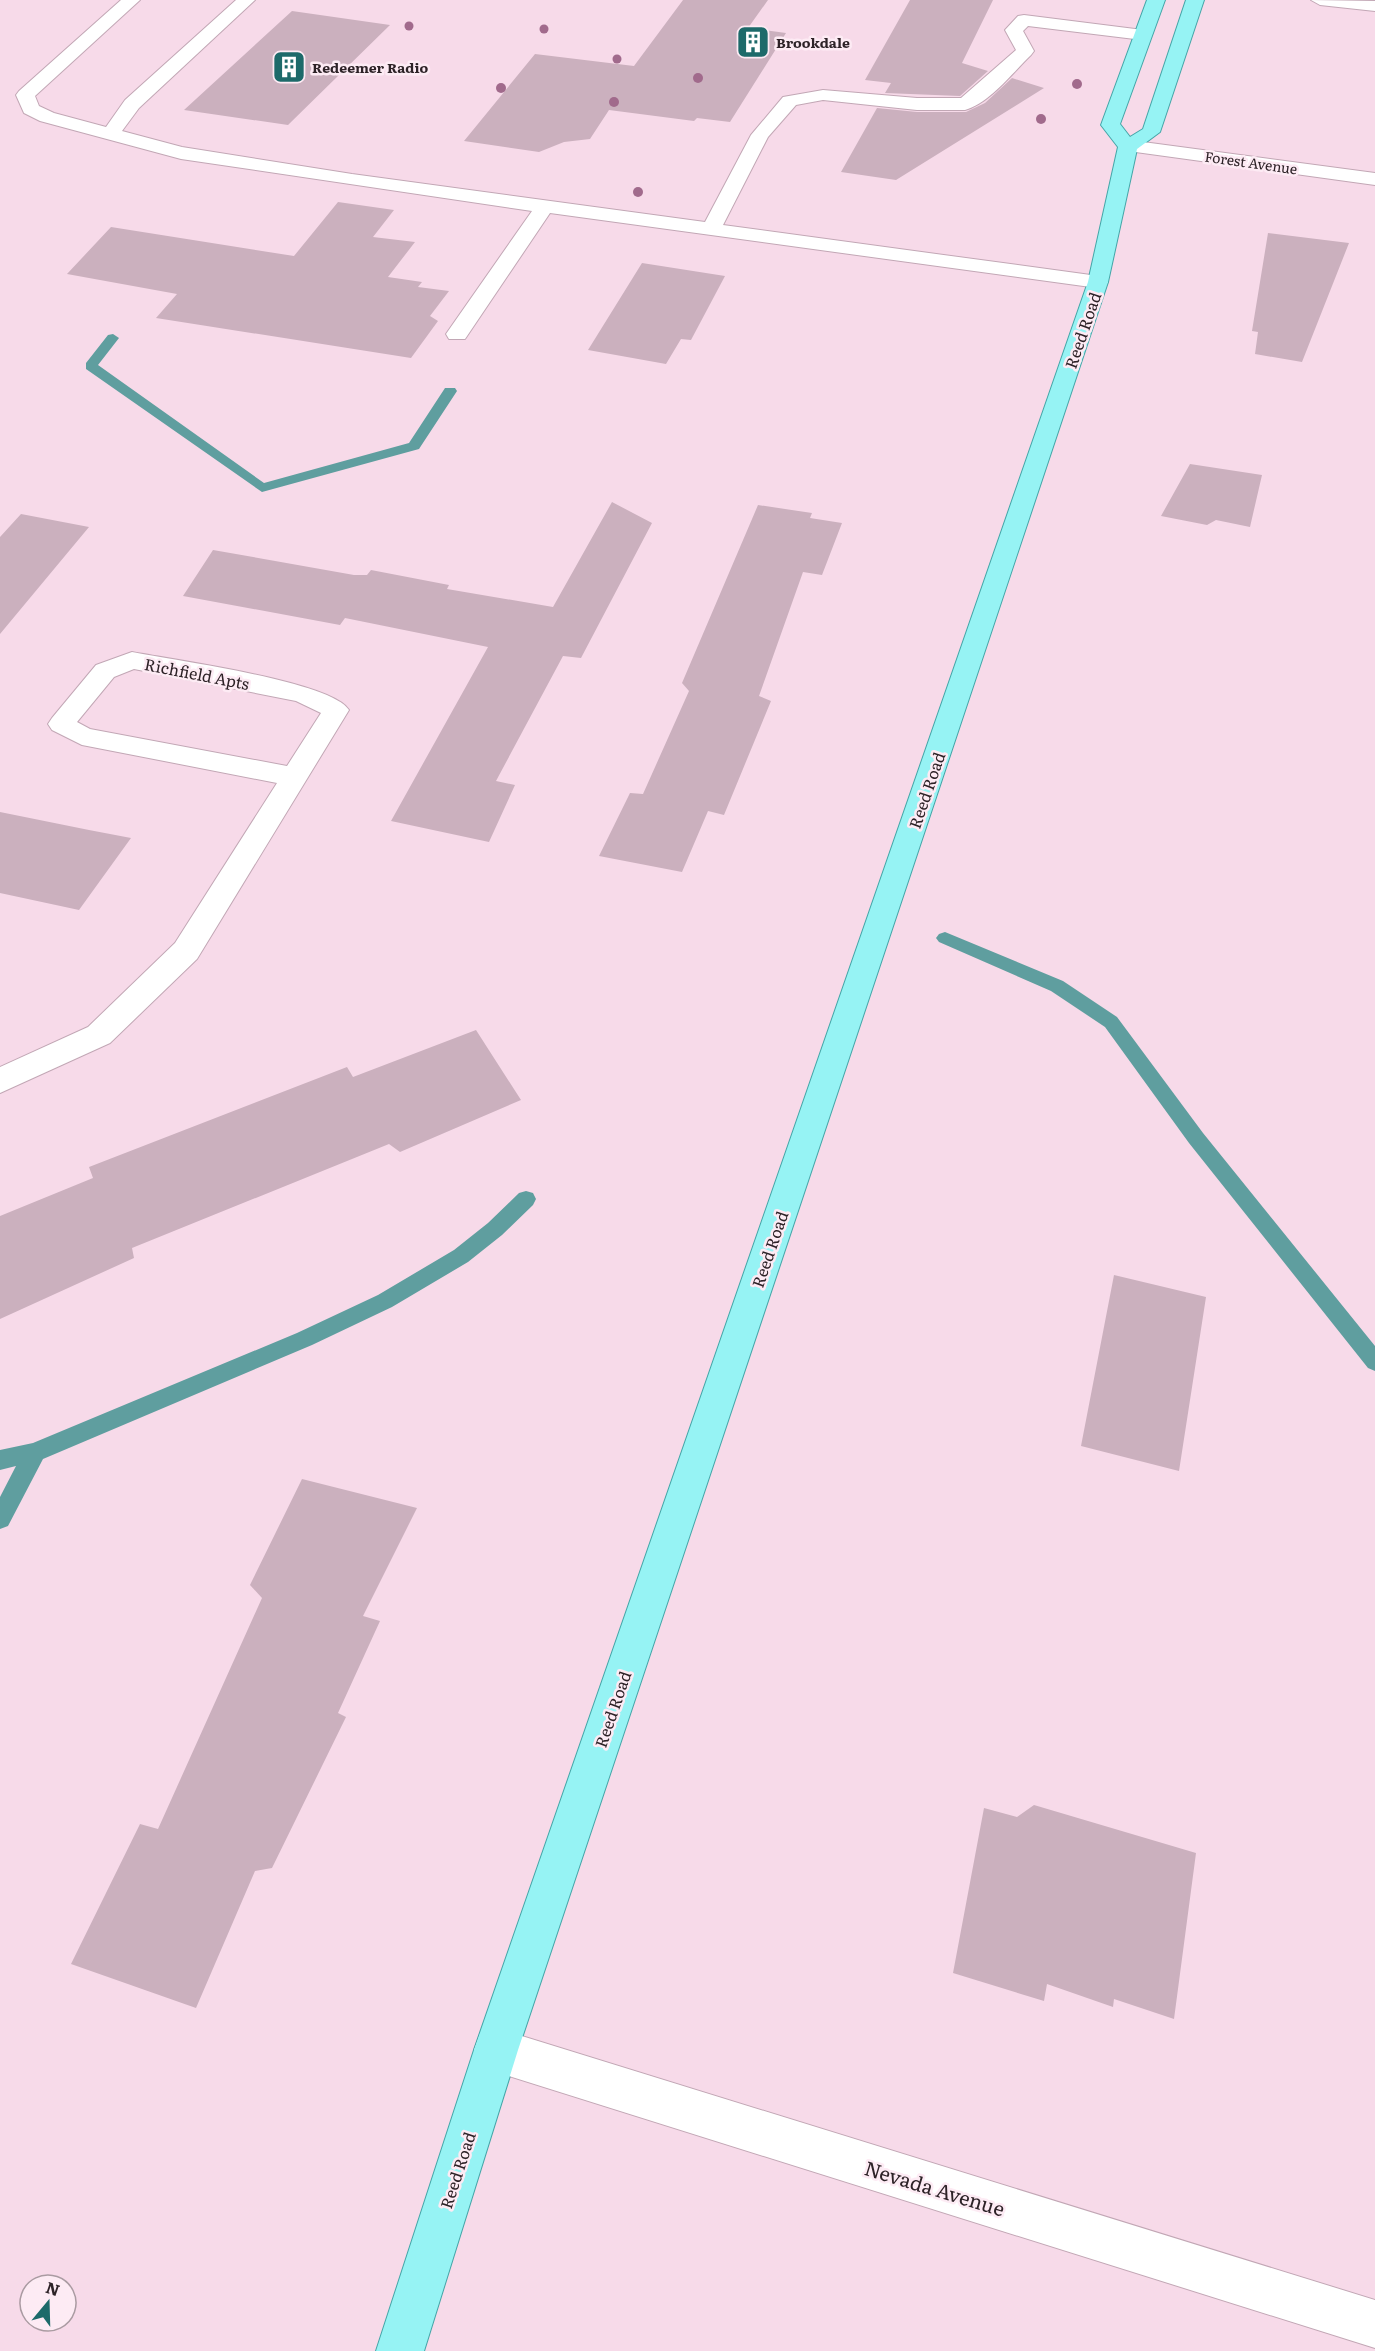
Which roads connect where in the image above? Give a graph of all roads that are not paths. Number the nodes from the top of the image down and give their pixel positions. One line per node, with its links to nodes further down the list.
1 (131, 0): 8 (street)
2 (246, 0): 8 (street)
3 (1156, 0): 7 (main road)
4 (1195, 0): 9 (main road)
5 (1331, 1): 6 (street)
6 (1375, 6)
7 (1143, 34): 9 (main road); 12 (street)
8 (111, 134): 11 (street)
9 (1128, 146): 10 (street, Forest Avenue); 13 (main road, Reed Road)
10 (1375, 178)
11 (545, 206): 12 (street); 14 (street)
12 (711, 229): 13 (street)
13 (1098, 282): 17 (main road, Reed Road)
14 (457, 334)
15 (295, 777): 15 (street, Richfield Apts); 16 (street, Richfield Apts)
16 (0, 1082)
17 (495, 2050): 18 (street, Nevada Avenue); 19 (main road, Reed Road)
18 (1375, 2324)
19 (400, 2351)

